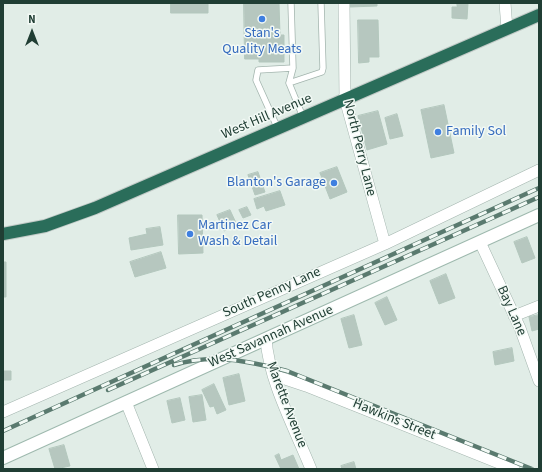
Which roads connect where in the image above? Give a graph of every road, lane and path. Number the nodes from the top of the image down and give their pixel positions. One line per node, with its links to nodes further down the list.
1 (291, 3): 7 (lane)
2 (321, 3): 8 (lane)
3 (344, 3): 9 (street, North Perry Lane)
4 (505, 3): 6 (street)
5 (539, 15): 6 (highway, West Hill Avenue)
6 (507, 29): 9 (highway, West Hill Avenue)
7 (293, 68): 8 (lane); 11 (lane)
8 (289, 84): 10 (lane)
9 (345, 99): 10 (highway, West Hill Avenue); 16 (street, North Perry Lane)
10 (303, 118): 11 (highway, West Hill Avenue)
11 (278, 128): 14 (highway, West Hill Avenue)
12 (539, 170): 16 (street, South Penny Lane)
13 (539, 215): 15 (street, West Savannah Avenue)
14 (3, 234)
15 (480, 242): 18 (street, Bay Lane); 19 (street, West Savannah Avenue)
16 (385, 244): 23 (street, South Penny Lane)
17 (539, 306): 18 (street)
18 (514, 316): 21 (street, Bay Lane)
19 (266, 339): 20 (street, Marette Avenue); 22 (street, West Savannah Avenue)
20 (273, 375): 26 (street, Marette Avenue); 27 (street, Hawkins Street)
21 (539, 381)
22 (126, 402): 24 (street, West Savannah Avenue); 25 (street)
23 (3, 412)
24 (3, 458)
25 (153, 469)
26 (311, 469)
27 (514, 469)

